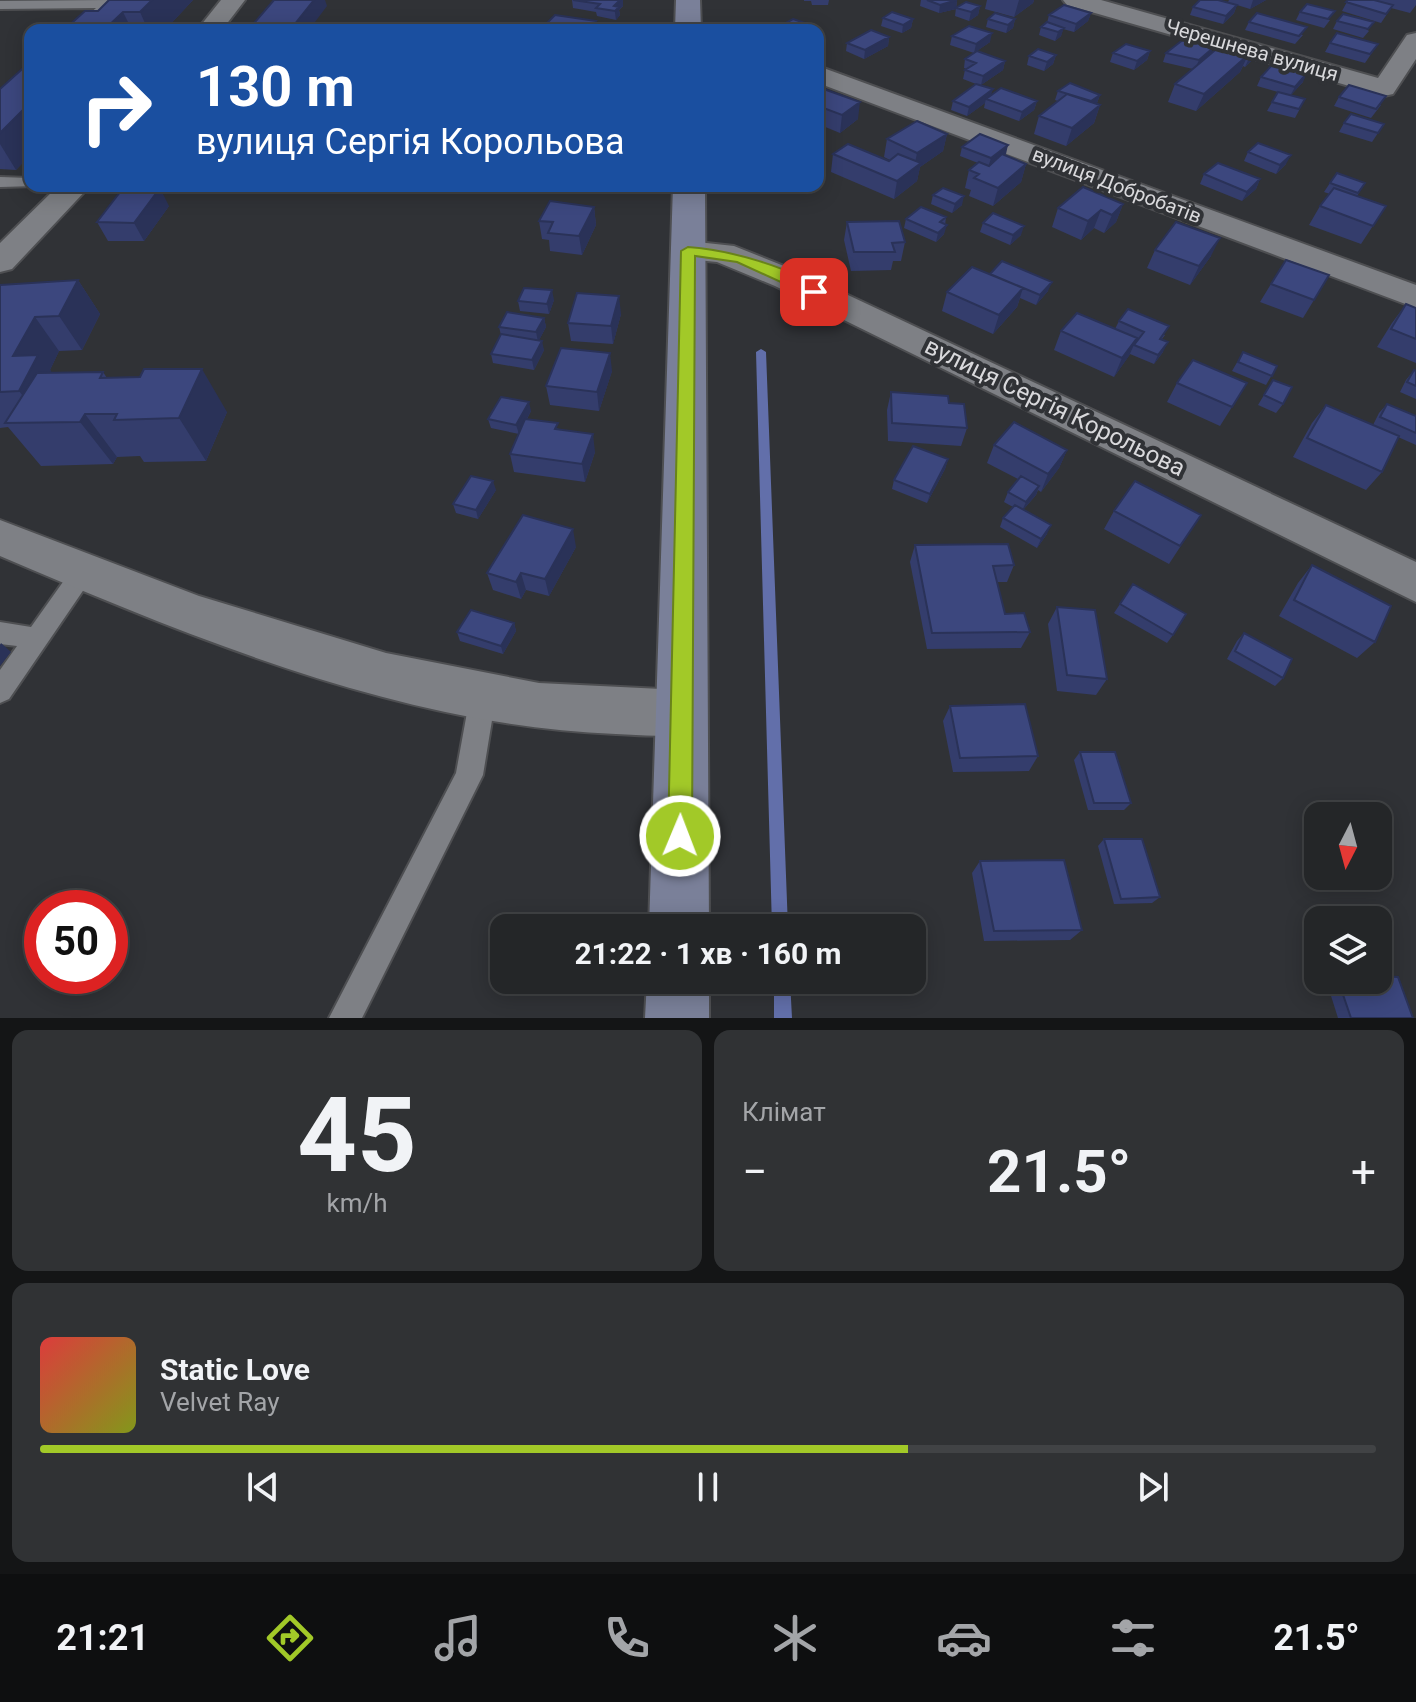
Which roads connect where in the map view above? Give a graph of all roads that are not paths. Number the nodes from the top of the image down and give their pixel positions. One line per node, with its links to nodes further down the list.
1 (233, 0): 9 (street)
2 (688, 0): 10 (main road)
3 (1075, 0): 7 (street, Черешнева вулиця)
4 (1171, 0): 7 (street)
5 (111, 2): 6 (lane); 8 (lane)
6 (0, 5)
7 (1148, 21): 11 (street, Черешнева вулиця)
8 (84, 24)
9 (214, 24)
10 (688, 24)
11 (1416, 40)
12 (824, 76): 19 (street, вулиця Добробатів)
13 (0, 182): 14 (lane)
14 (24, 183)
15 (69, 192): 18 (street)
16 (689, 192): 17 (main road)
17 (688, 251): 22 (street, вулиця Сергія Корольова); 27 (main road)
18 (0, 262)
19 (1416, 297)
20 (0, 537): 21 (street)
21 (83, 572): 24 (lane); 26 (street)
22 (1416, 583)
23 (0, 633): 24 (lane)
24 (38, 639): 25 (lane)
25 (0, 691)
26 (483, 696): 27 (street); 30 (lane)
27 (682, 713): 28 (main road)
28 (679, 914)
29 (678, 994): 31 (main road)
30 (345, 1018)
31 (677, 1018)

